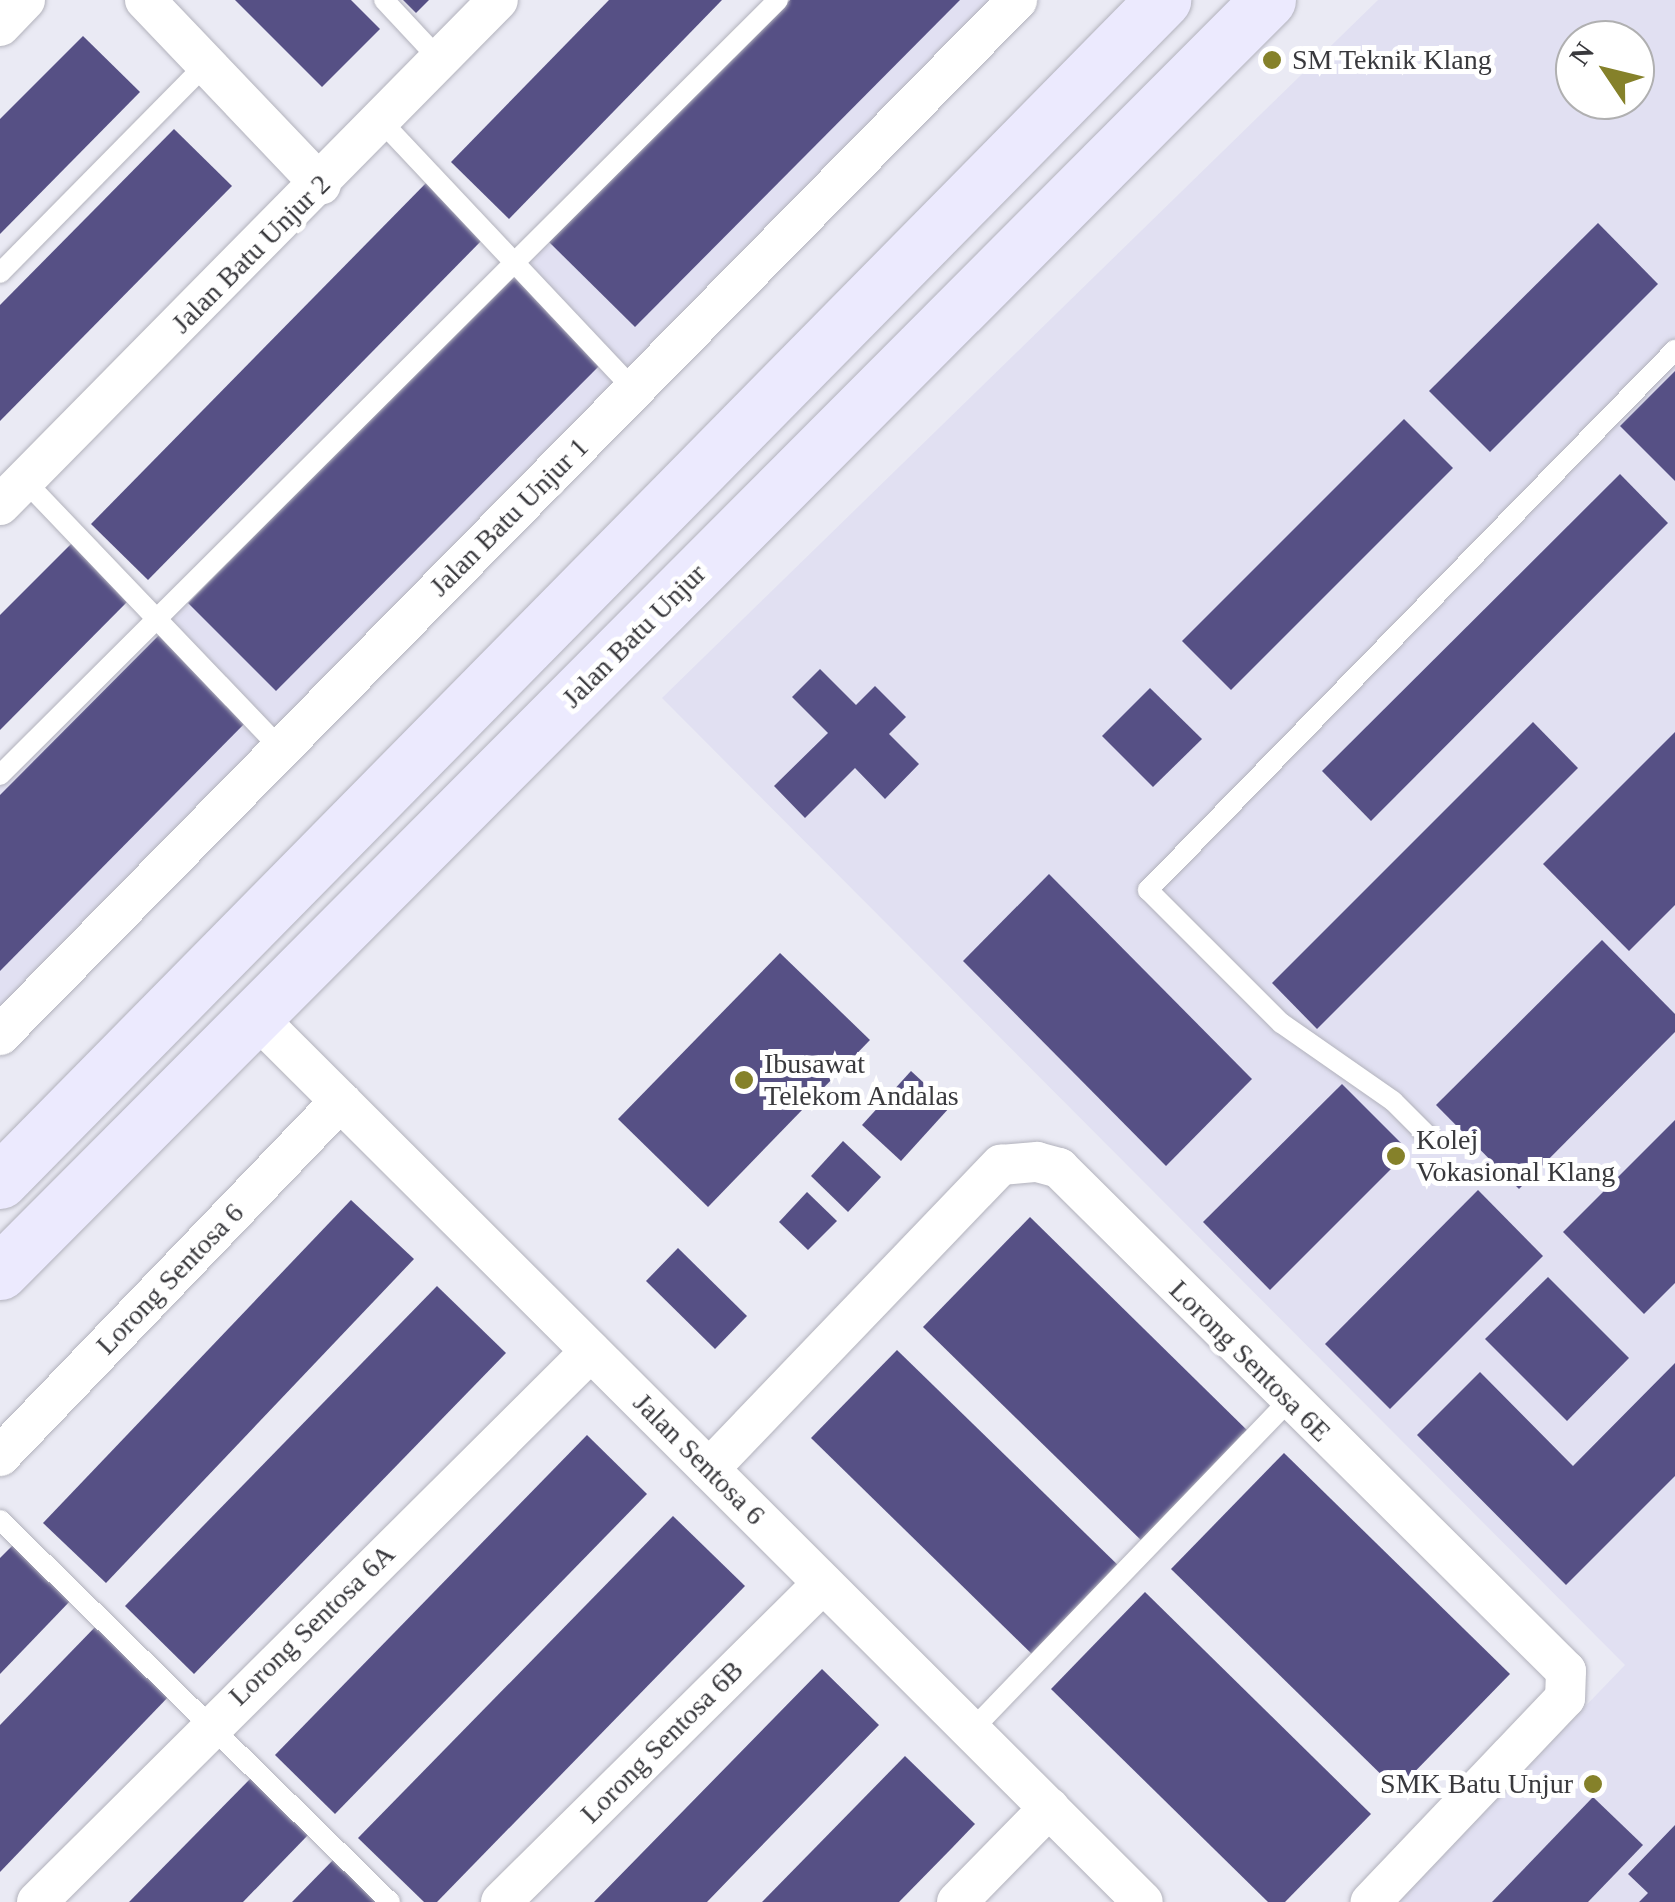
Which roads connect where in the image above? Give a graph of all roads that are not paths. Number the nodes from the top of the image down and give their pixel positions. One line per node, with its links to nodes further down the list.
1 (26, 0): 9 (street)
2 (145, 0): 11 (street)
3 (384, 0): 10 (lane)
4 (498, 0): 10 (street, Jalan Batu Unjur 2)
5 (778, 0): 14 (lane)
6 (1017, 0): 17 (street, Jalan Batu Unjur 1)
7 (1142, 7): 8 (main road); 26 (main road)
8 (1258, 10): 22 (main road, Jalan Batu Unjur)
9 (0, 26)
10 (439, 59): 12 (street, Jalan Batu Unjur 2)
11 (205, 65): 13 (street); 15 (lane)
12 (380, 120): 13 (street, Jalan Batu Unjur 2); 14 (lane)
13 (321, 185): 18 (street, Jalan Batu Unjur 2)
14 (516, 261): 17 (lane); 19 (lane)
15 (0, 273)
16 (1675, 350): 25 (lane)
17 (634, 390): 20 (street, Jalan Batu Unjur 1)
18 (12, 492): 19 (lane)
19 (156, 618): 20 (lane); 21 (lane)
20 (281, 749): 23 (street, Jalan Batu Unjur 1)
21 (0, 775)
22 (255, 1016): 24 (street, Jalan Sentosa 6); 27 (main road, Jalan Batu Unjur)
23 (0, 1034)
24 (341, 1101): 28 (street, Jalan Sentosa 6); 30 (street, Lorong Sentosa 6)
25 (1430, 1138)
26 (0, 1181)
27 (0, 1272)
28 (591, 1351): 31 (street, Jalan Sentosa 6); 34 (street, Lorong Sentosa 6A)
29 (1289, 1401): 31 (street, Lorong Sentosa 6E); 35 (lane); 42 (street, Lorong Sentosa 6E)
30 (0, 1456)
31 (709, 1470): 33 (street, Jalan Sentosa 6)
32 (0, 1520): 34 (lane)
33 (824, 1583): 35 (street, Jalan Sentosa 6); 39 (street, Lorong Sentosa 6B)
34 (212, 1723): 37 (street, Lorong Sentosa 6A); 38 (lane)
35 (970, 1732): 36 (street, Jalan Sentosa 6)
36 (1049, 1808): 40 (street); 41 (street, Jalan Sentosa 6)
37 (37, 1902)
38 (390, 1902)
39 (501, 1902)
40 (957, 1902)
41 (1143, 1902)
42 (1371, 1902)

